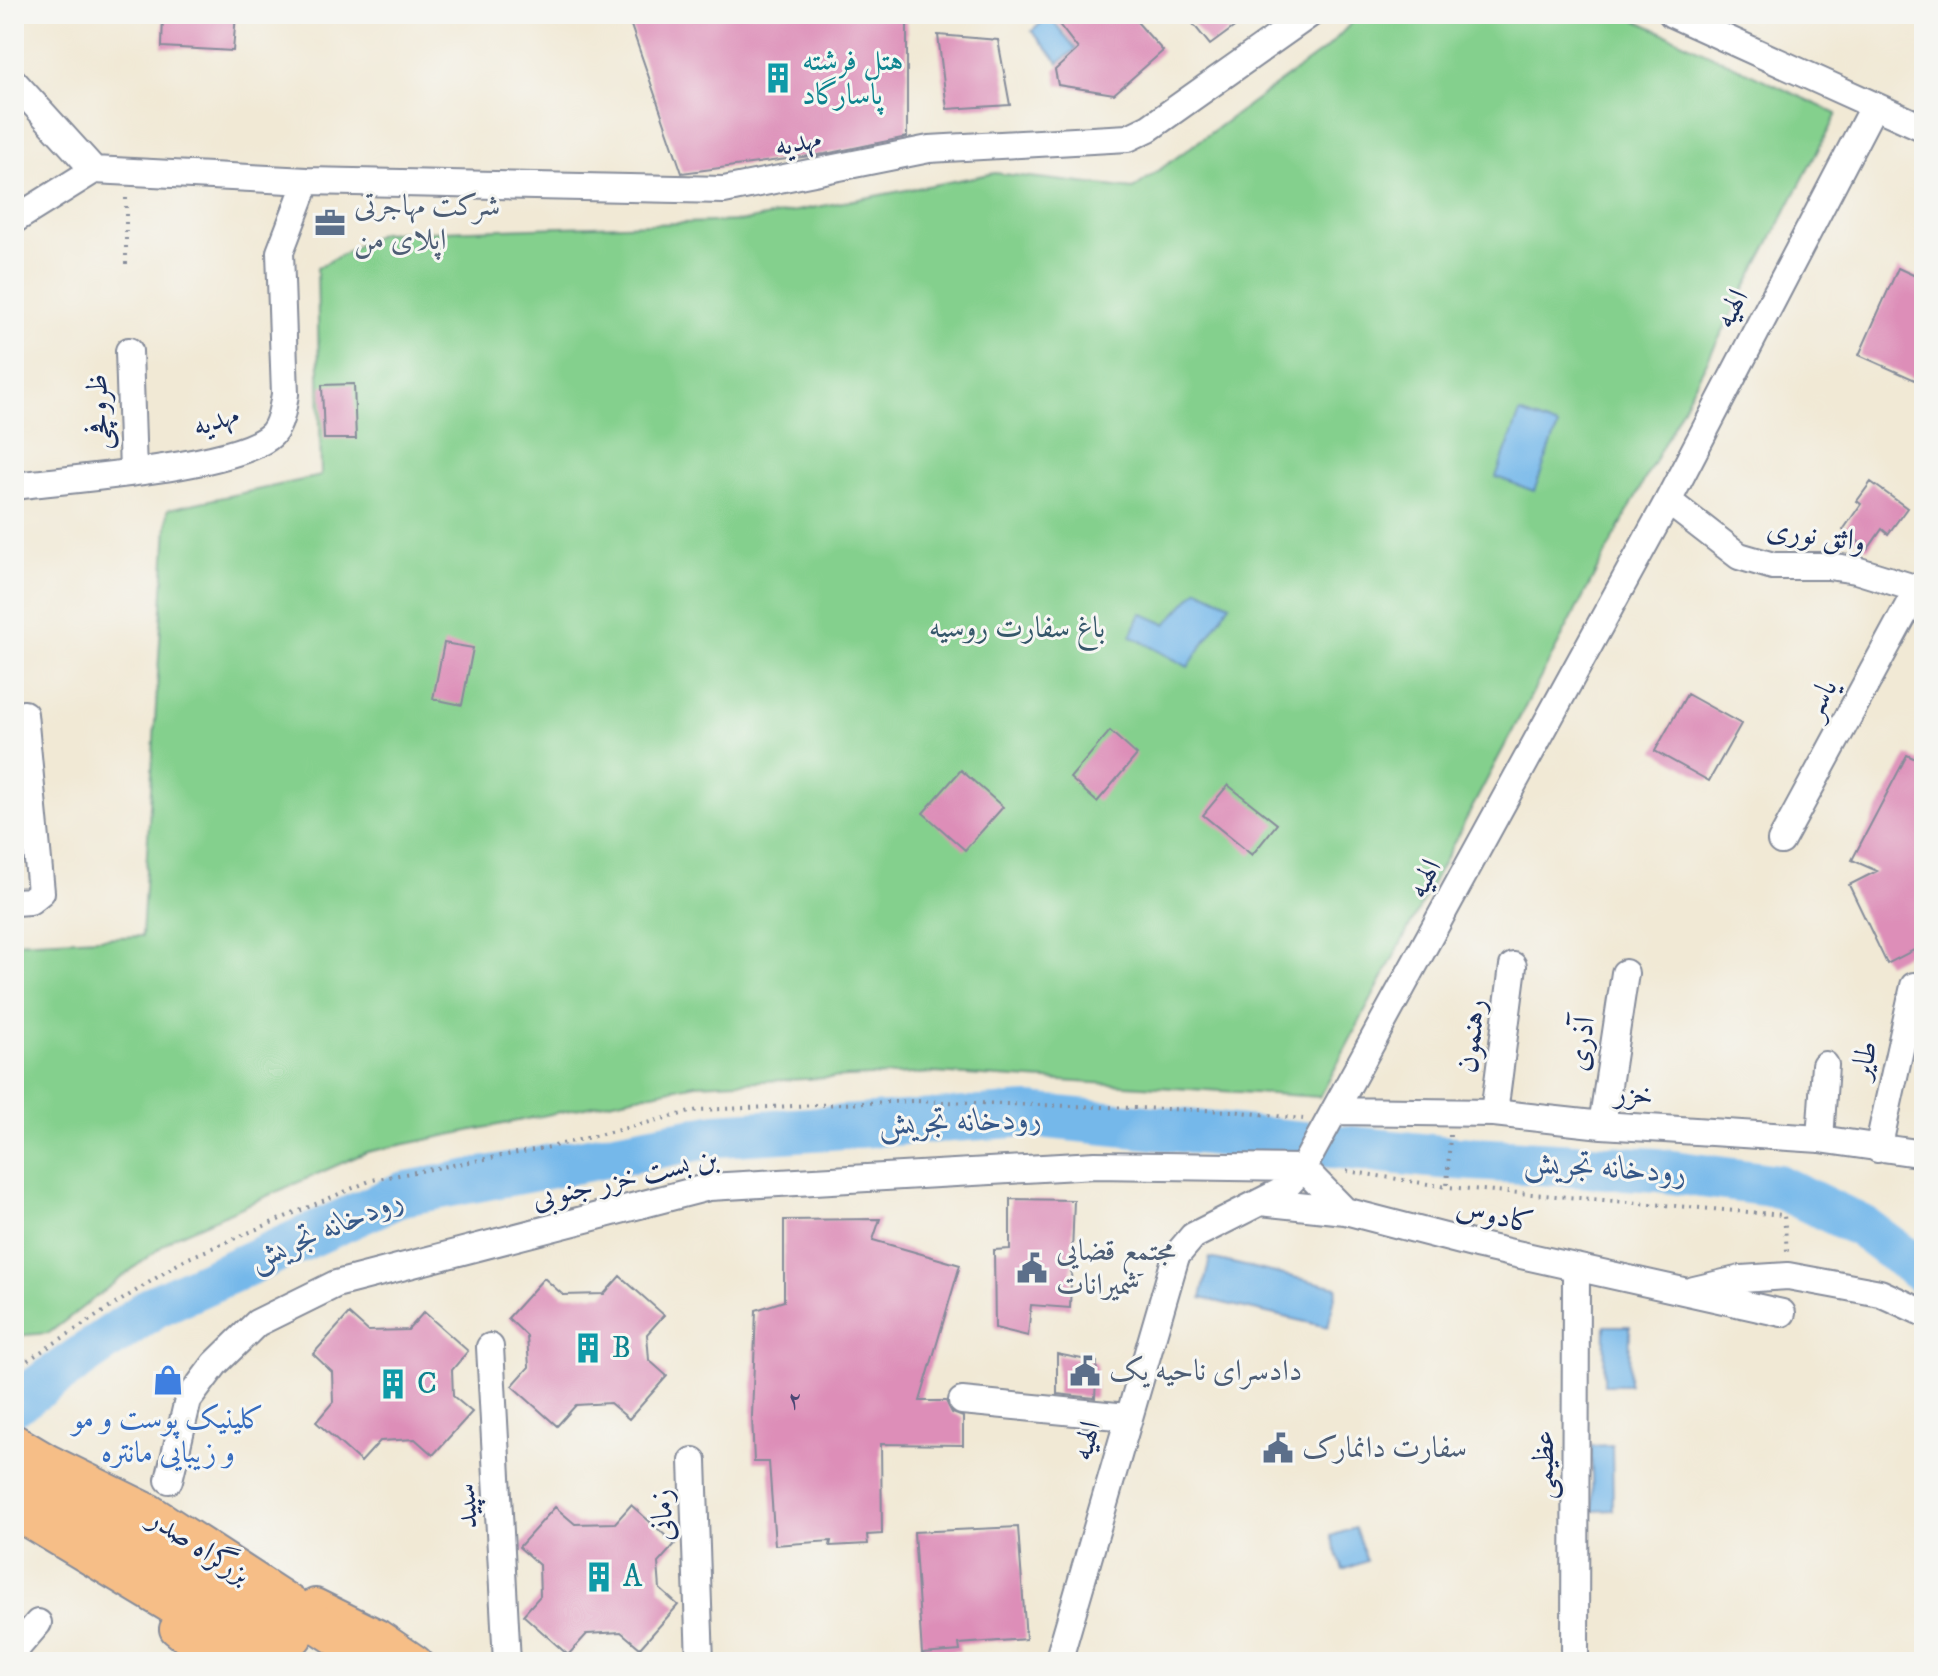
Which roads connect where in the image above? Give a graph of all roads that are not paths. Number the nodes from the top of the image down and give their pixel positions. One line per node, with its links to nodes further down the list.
1 (1310, 14): 7 (street, مهدیه)
2 (1672, 14): 4 (street)
3 (14, 82): 6 (street)
4 (1873, 107): 5 (street); 12 (street, الهیه)
5 (1924, 128)
6 (94, 170): 7 (street, مهدیه); 8 (street)
7 (307, 181): 10 (street, مهدیه)
8 (14, 220)
9 (129, 351): 10 (street, ظروفچی)
10 (133, 471): 11 (street, مهدیه)
11 (14, 486)
12 (1668, 501): 13 (street, واثق نوری); 22 (street, الهیه)
13 (1921, 590): 15 (street, یاسر)
14 (24, 714): 16 (street)
15 (1781, 841)
16 (14, 902)
17 (1513, 966): 21 (street, رهنمون)
18 (1625, 973): 23 (street, آذری)
19 (1914, 986): 25 (street, طایر)
20 (1825, 1065): 24 (street)
21 (1494, 1113): 22 (street, خزر); 23 (street, خزر)
22 (1334, 1115): 27 (street, الهیه)
23 (1602, 1125): 24 (street, خزر)
24 (1820, 1139): 25 (street, خزر)
25 (1878, 1149): 26 (street, خزر)
26 (1924, 1154)
27 (1305, 1169): 28 (street, الهیه); 29 (street); 40 (street, بن بست خزر جنوبی)
28 (1260, 1202): 29 (street, کادوس); 36 (street, الهیه)
29 (1345, 1211): 30 (street, کادوس)
30 (1576, 1267): 31 (street, کادوس); 56 (street, عظیمی)
31 (1687, 1292): 32 (street, کادوس); 33 (street, کادوس)
32 (1782, 1313)
33 (1924, 1313)
34 (490, 1347): 53 (street, سپید)
35 (962, 1401): 36 (street)
36 (1127, 1417): 55 (street, الهیه)
37 (14, 1444): 39 (highway, بزرگراه صدر)
38 (693, 1461): 54 (street, زمانی)
39 (30, 1466): 43 (highway, بزرگراه صدر); 50 (highway)
40 (169, 1480)
41 (14, 1509): 49 (highway)
42 (14, 1535): 45 (highway)
43 (210, 1553): 51 (highway, بزرگراه صدر); 52 (main road)
44 (38, 1623): 46 (street)
45 (176, 1629): 47 (main road); 48 (highway)
46 (14, 1651)
47 (217, 1662)
48 (230, 1662)
49 (268, 1662)
50 (337, 1662)
51 (377, 1662)
52 (416, 1662)
53 (507, 1662)
54 (700, 1662)
55 (1058, 1662)
56 (1575, 1662)

